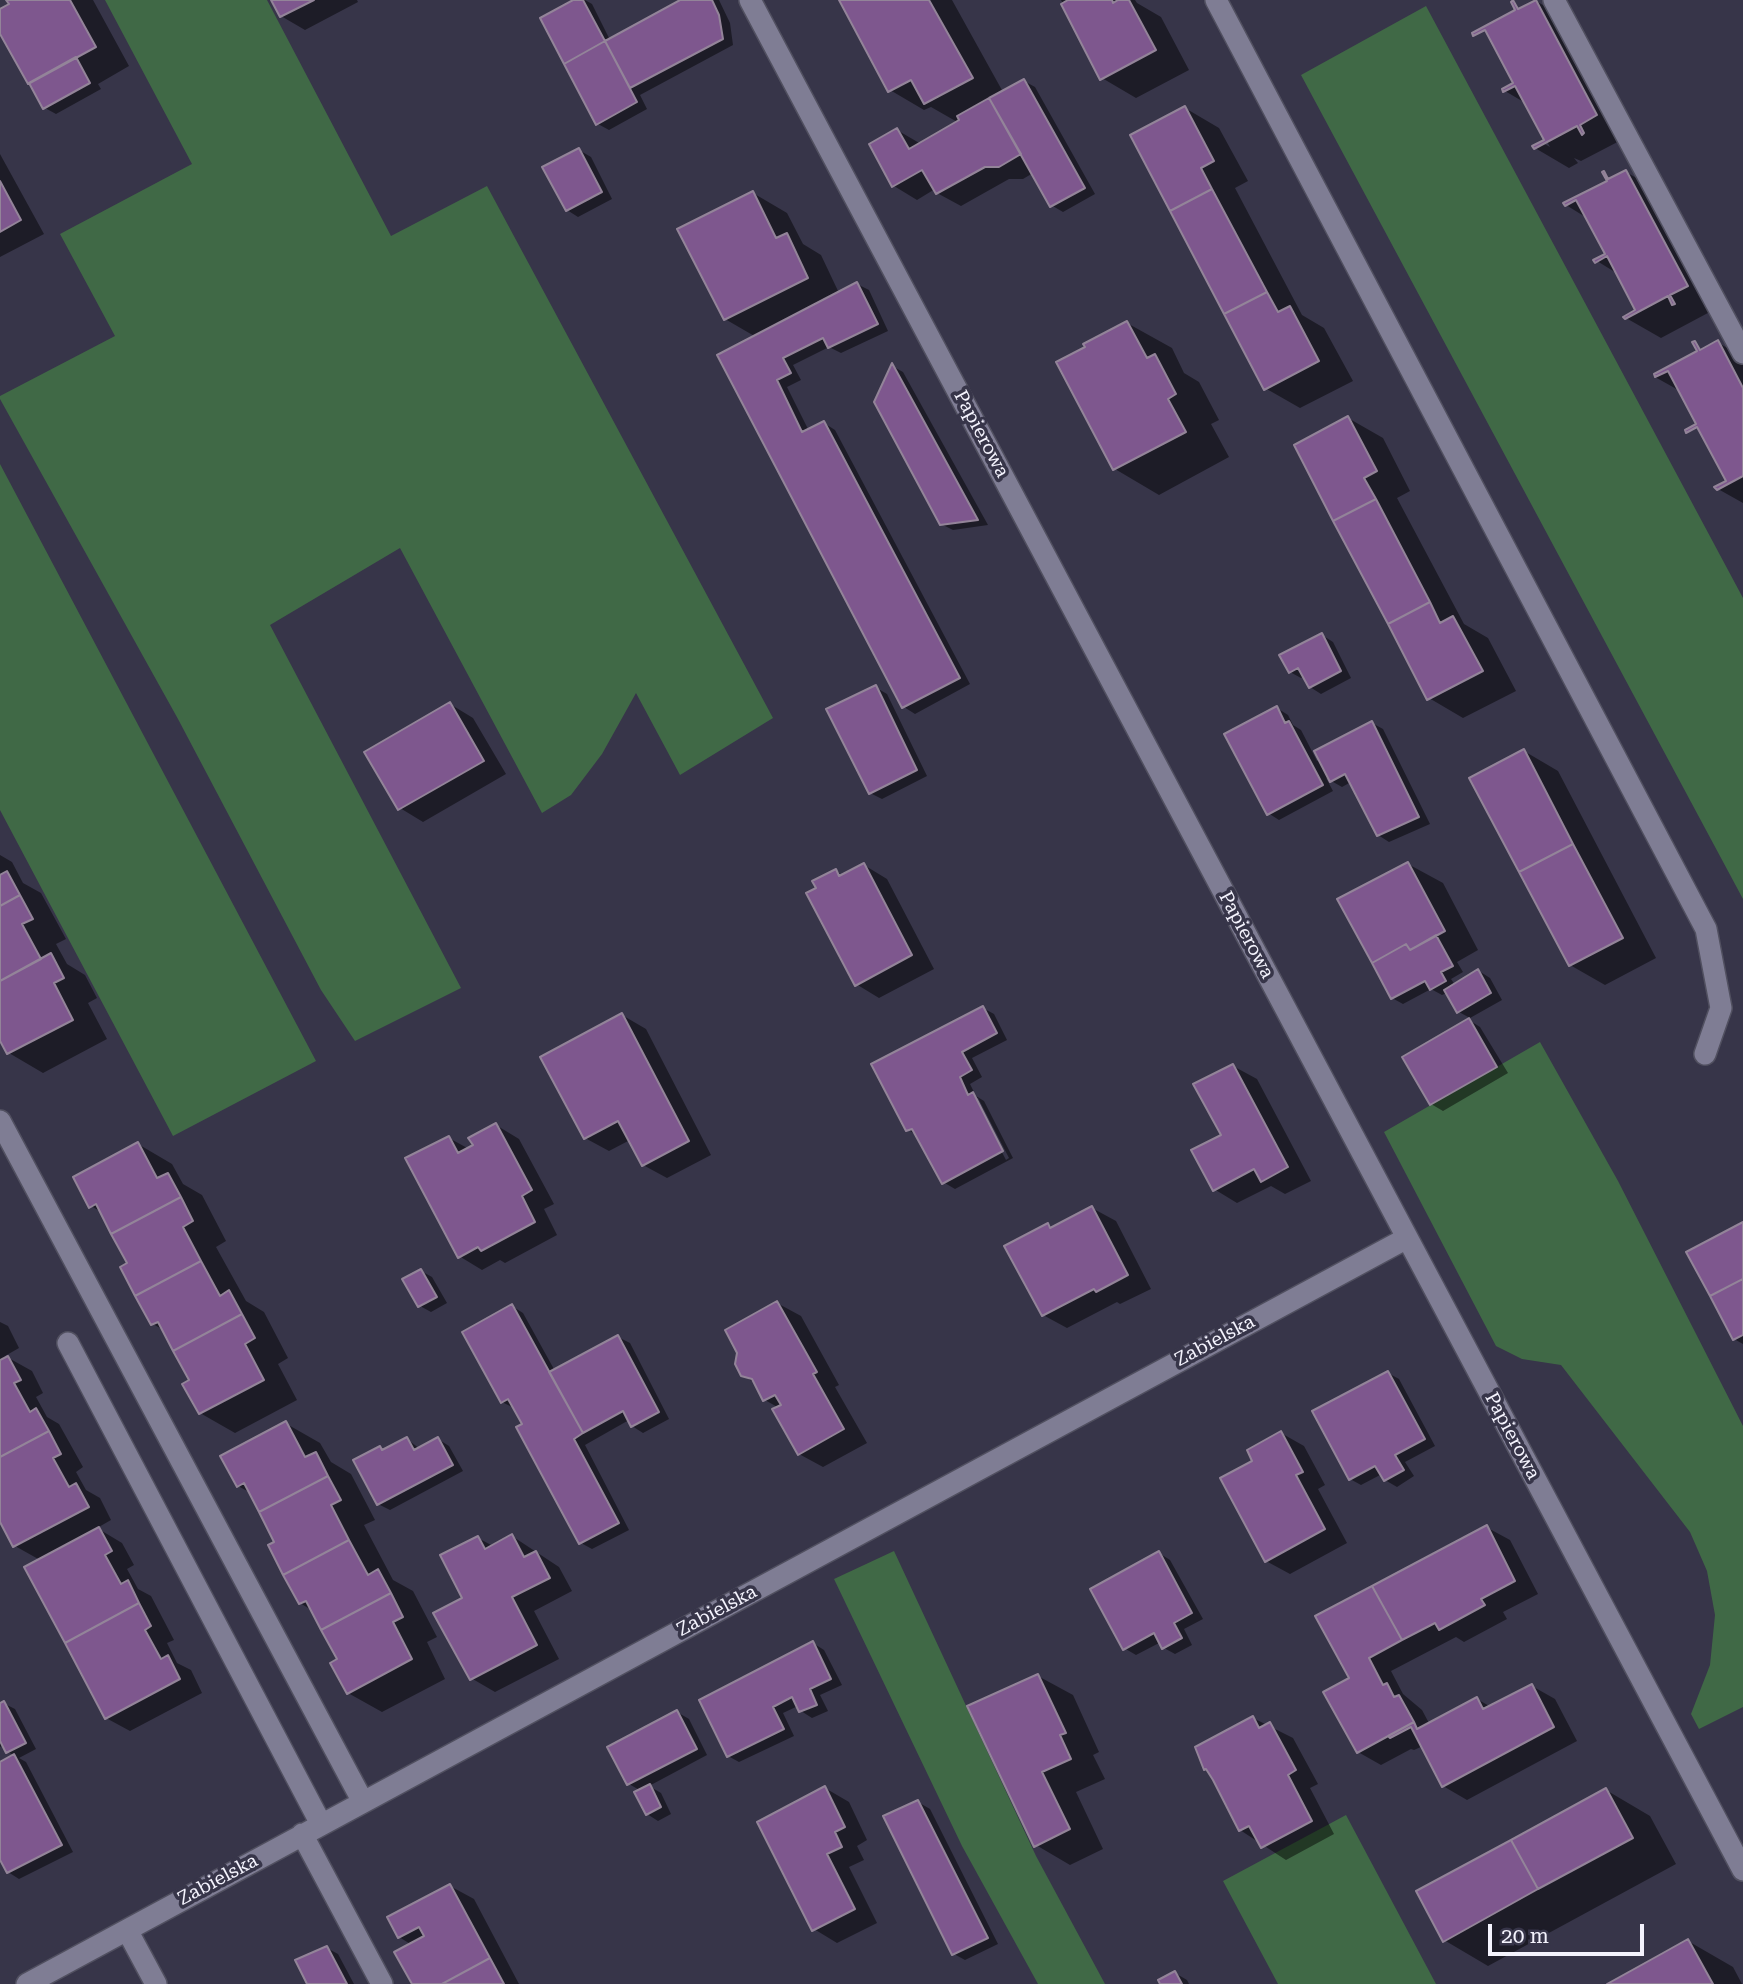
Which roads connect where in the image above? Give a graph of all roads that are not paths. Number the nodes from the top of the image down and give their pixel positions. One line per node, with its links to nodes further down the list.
1 (750, 0): 7 (street, Papierowa)
2 (1216, 0): 5 (street)
3 (1554, 0): 4 (street)
4 (1743, 353)
5 (1705, 1054)
6 (0, 1121): 9 (street)
7 (1407, 1238): 9 (street, Zabielska); 11 (street, Papierowa)
8 (68, 1343): 10 (street)
9 (363, 1802): 10 (street, Zabielska)
10 (312, 1829): 12 (street, Zabielska); 15 (street)
11 (1743, 1870)
12 (127, 1930): 13 (street, Zabielska); 14 (street)
13 (27, 1984)
14 (156, 1984)
15 (382, 1984)

